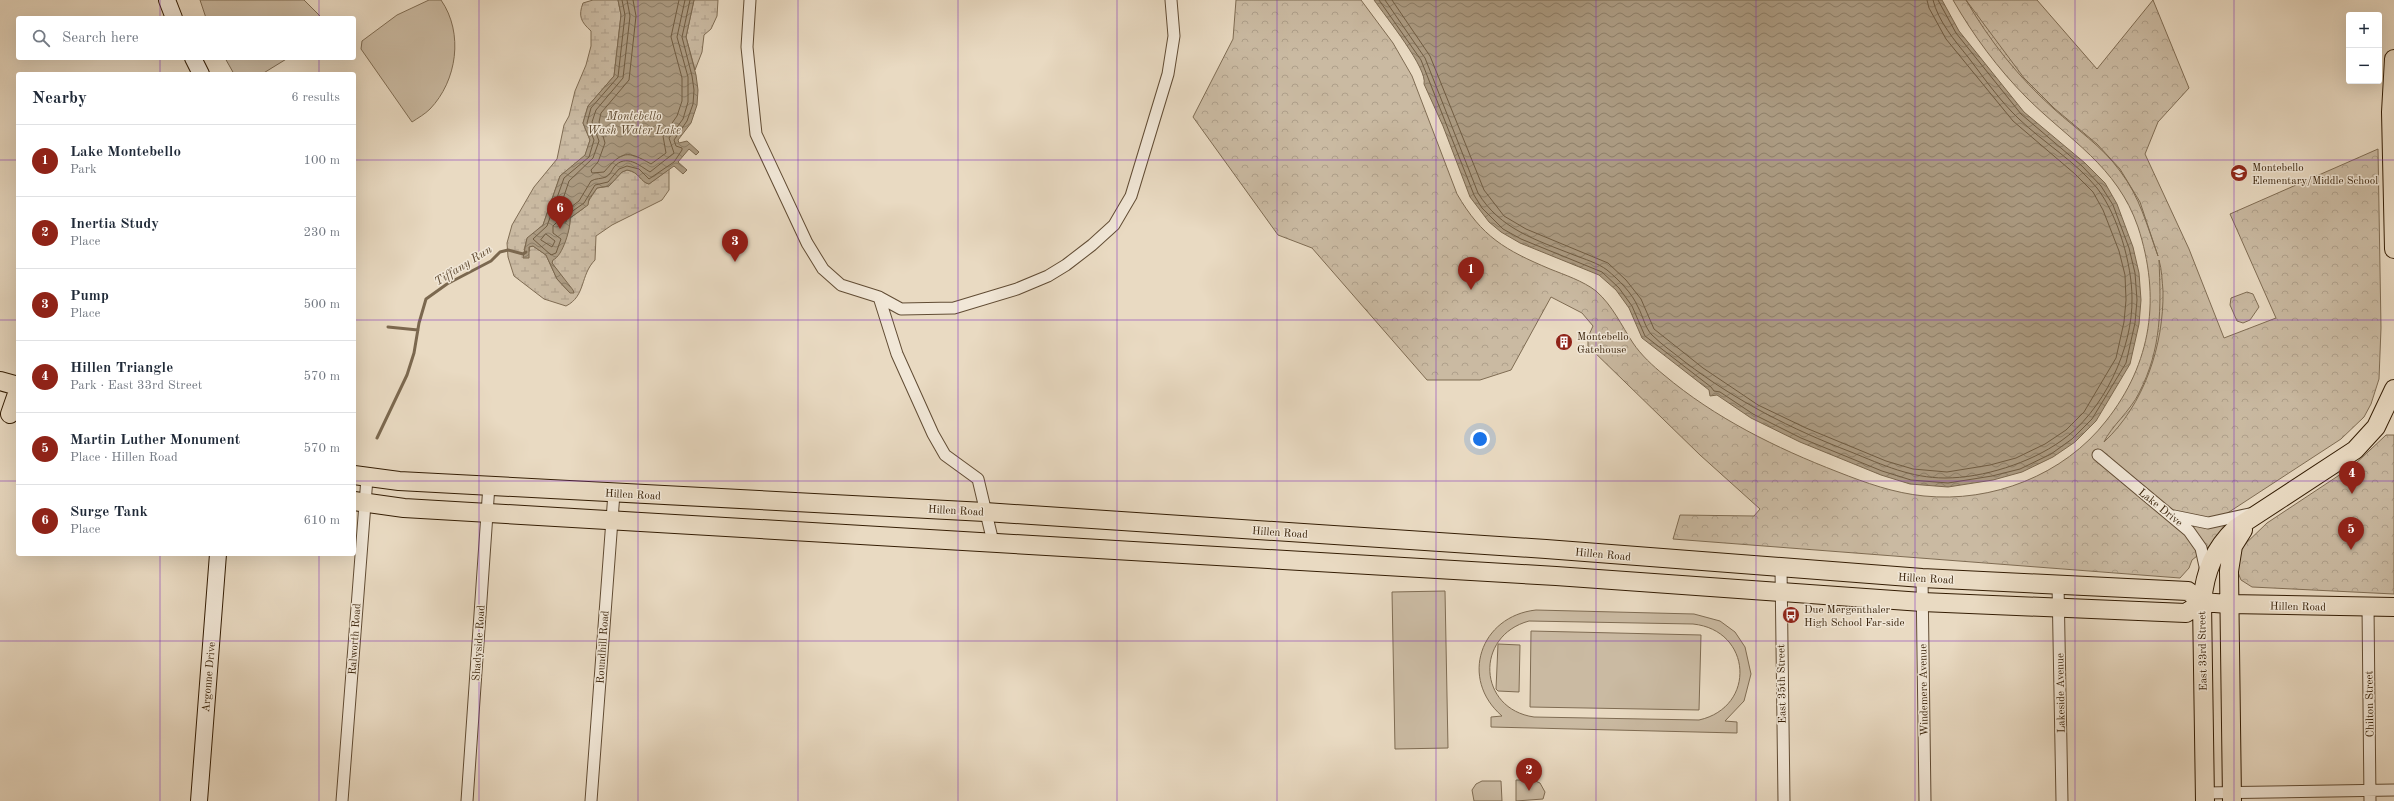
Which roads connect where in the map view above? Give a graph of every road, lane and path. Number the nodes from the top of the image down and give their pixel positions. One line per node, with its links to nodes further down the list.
1 (167, 0): 4 (main road)
2 (750, 0): 9 (street)
3 (1171, 0): 9 (street)
4 (173, 16)
5 (2394, 59): 8 (main road)
6 (195, 60): 7 (main road)
7 (200, 72)
8 (2394, 249)
9 (879, 298): 20 (street)
10 (0, 381): 11 (main road)
11 (16, 385)
12 (2394, 389): 22 (main road, East 33rd Street)
13 (16, 397): 14 (main road)
14 (9, 414)
15 (2098, 455): 23 (street, Lake Drive)
16 (361, 476): 17 (main road, Hillen Road); 19 (street, Ralworth Road)
17 (489, 485): 18 (main road, Hillen Road); 21 (street, Shadyside Road)
18 (614, 493): 20 (main road, Hillen Road); 24 (street, Roundhill Road)
19 (359, 502): 21 (main road); 26 (street, Ralworth Road)
20 (985, 512): 25 (street); 29 (main road, Hillen Road)
21 (487, 513): 24 (main road); 46 (street, Shadyside Road)
22 (2258, 514): 23 (street); 30 (main road, East 33rd Street); 36 (main road, East 33rd Street)
23 (2170, 515): 30 (street, Lake Drive)
24 (611, 520): 25 (main road); 47 (street, Roundhill Road)
25 (993, 542): 33 (main road)
26 (356, 555)
27 (218, 556): 44 (main road, Argonne Drive)
28 (356, 556): 45 (street, Ralworth Road)
29 (1781, 568): 31 (main road, Hillen Road); 33 (street, East 35th Street)
30 (2207, 572): 35 (main road, East 33rd Street)
31 (1922, 578): 32 (main road, Hillen Road); 34 (street, Windemere Avenue)
32 (2058, 584): 35 (main road, Hillen Road); 39 (street, Lakeside Avenue)
33 (1780, 594): 34 (main road); 48 (street, East 35th Street)
34 (1922, 602): 39 (main road); 49 (street, Windemere Avenue)
35 (2202, 602): 36 (main road, Hillen Road); 39 (main road); 42 (main road, East 33rd Street)
36 (2228, 604): 37 (main road, Hillen Road); 43 (main road, East 33rd Street)
37 (2368, 606): 38 (main road, Hillen Road); 41 (street, Chilton Street)
38 (2394, 607)
39 (2058, 608): 50 (street, Lakeside Avenue)
40 (2394, 790): 41 (street)
41 (2370, 796): 43 (street)
42 (2204, 797): 43 (street)
43 (2232, 797)
44 (199, 801)
45 (342, 801)
46 (467, 801)
47 (591, 801)
48 (1784, 801)
49 (1925, 801)
50 (2062, 801)

